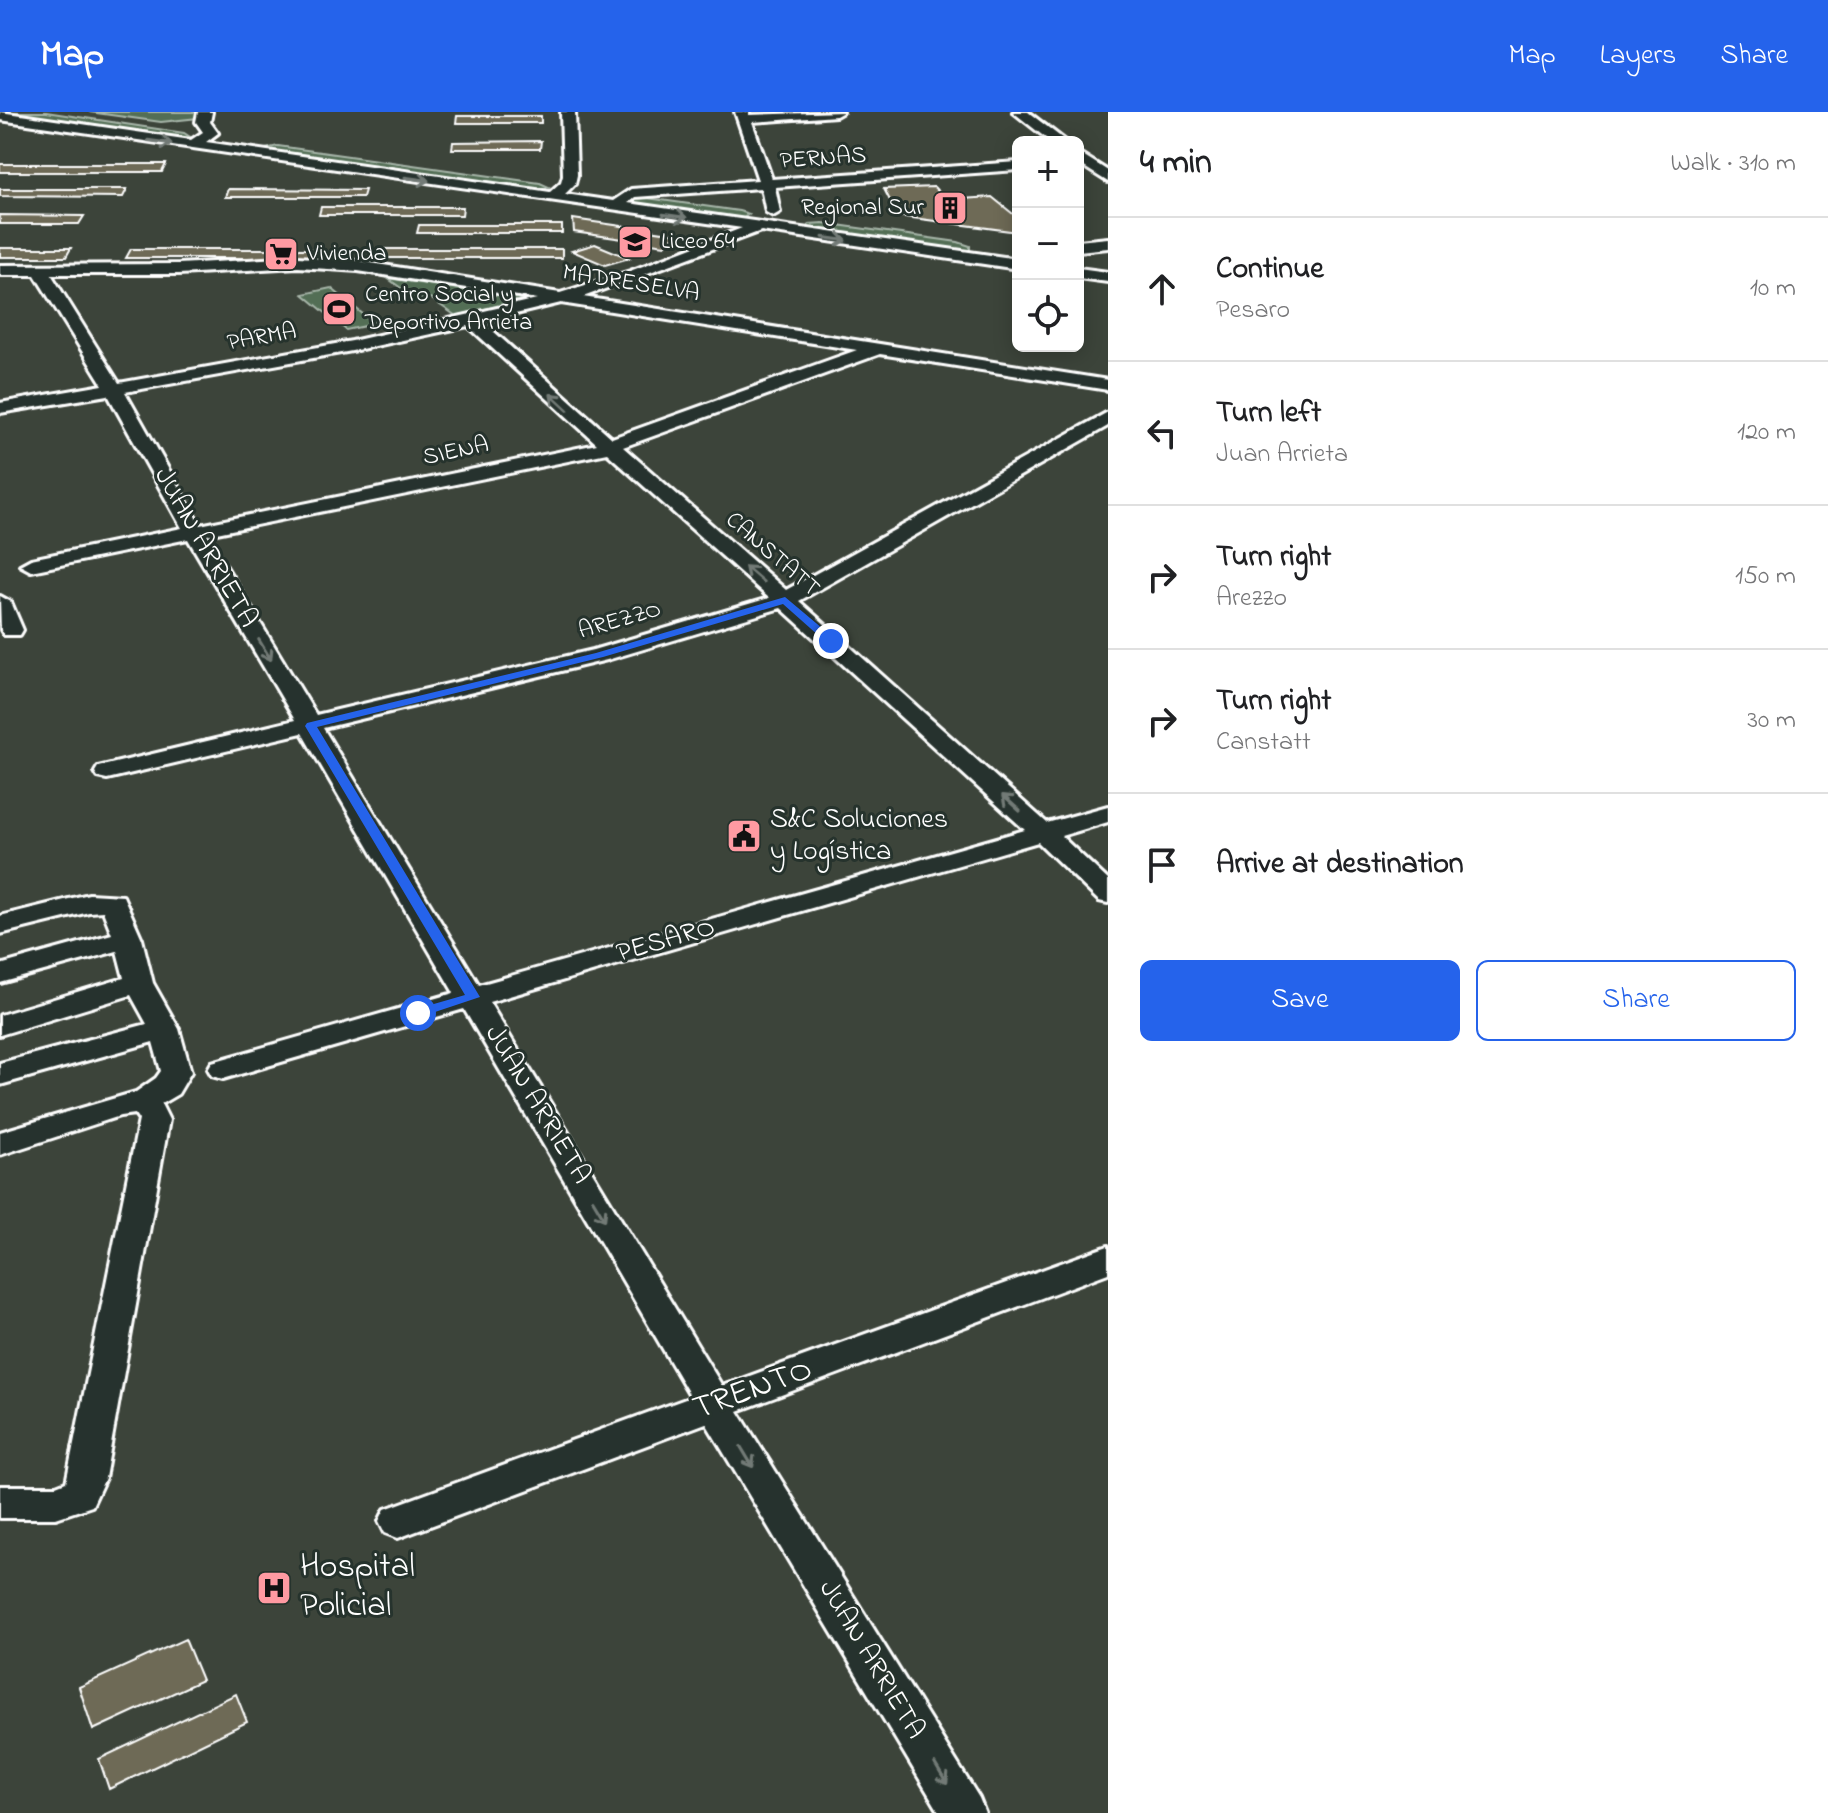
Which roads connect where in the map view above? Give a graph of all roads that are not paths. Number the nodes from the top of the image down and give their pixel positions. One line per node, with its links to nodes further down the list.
1 (70, 112): 8 (street)
2 (205, 112): 8 (street)
3 (568, 112): 18 (street)
4 (836, 112): 7 (street)
5 (1020, 112): 9 (street)
6 (0, 113): 11 (street, one-way to 11)
7 (743, 116): 19 (street)
8 (211, 133): 10 (street); 11 (street)
9 (1052, 136)
10 (266, 141): 12 (street); 18 (street)
11 (190, 146): 12 (street)
12 (245, 154): 21 (street, one-way to 21)
13 (1084, 159): 14 (street)
14 (1108, 159)
15 (1084, 162): 17 (street)
16 (1012, 166): 19 (street, PERNAS)
17 (1108, 178)
18 (568, 184): 20 (street); 21 (street)
19 (767, 185): 20 (street, PERNAS); 24 (street)
20 (631, 193): 22 (street); 23 (street)
21 (551, 198): 23 (street)
22 (726, 206)
23 (614, 207): 24 (street, one-way to 24)
24 (763, 217): 25 (street); 31 (street, one-way to 31); 37 (street, PARMA)
25 (843, 222)
26 (1108, 243): 28 (street)
27 (1010, 244): 31 (street)
28 (1084, 245)
29 (1084, 255): 30 (street)
30 (1108, 258)
31 (999, 262): 32 (street)
32 (1012, 263)
33 (0, 270): 34 (street, MADRESELVA)
34 (40, 270): 37 (street, MADRESELVA); 41 (street, JUAN ARRIETA)
35 (1084, 274): 36 (street)
36 (1108, 277)
37 (564, 297): 38 (street, PARMA); 39 (street, MADRESELVA)
38 (471, 320): 41 (street, PARMA); 44 (street, CANSTATT, one-way to 38)
39 (880, 348): 40 (street, MADRESELVA); 44 (street, SIENA)
40 (1108, 385)
41 (114, 389): 42 (street, PARMA); 45 (street, JUAN ARRIETA)
42 (0, 408)
43 (1108, 418): 47 (street, AREZZO)
44 (607, 446): 45 (street, SIENA); 47 (street, CANSTATT, one-way to 44)
45 (195, 533): 46 (street, SIENA); 50 (street, JUAN ARRIETA, one-way to 50)
46 (31, 565)
47 (785, 600): 50 (street, AREZZO); 53 (street, CANSTATT, one-way to 47)
48 (0, 602): 49 (street)
49 (12, 630)
50 (311, 726): 51 (street, AREZZO); 59 (street, JUAN ARRIETA)
51 (107, 772)
52 (1108, 814): 53 (street, PESARO)
53 (1042, 832): 54 (street, CANSTATT); 59 (street, PESARO)
54 (1108, 895)
55 (0, 925): 56 (street)
56 (128, 939): 57 (street); 58 (street)
57 (0, 974)
58 (139, 983): 60 (street); 61 (street)
59 (473, 997): 62 (street, PESARO); 67 (street, JUAN ARRIETA, one-way to 67)
60 (0, 1025)
61 (164, 1029): 63 (street); 64 (street)
62 (223, 1069)
63 (0, 1074)
64 (144, 1101): 65 (street); 68 (street)
65 (0, 1144)
66 (1108, 1259): 67 (street, TRENTO)
67 (714, 1404): 69 (street, TRENTO); 70 (street, JUAN ARRIETA, one-way to 70)
68 (0, 1502)
69 (398, 1521)
70 (964, 1813)

